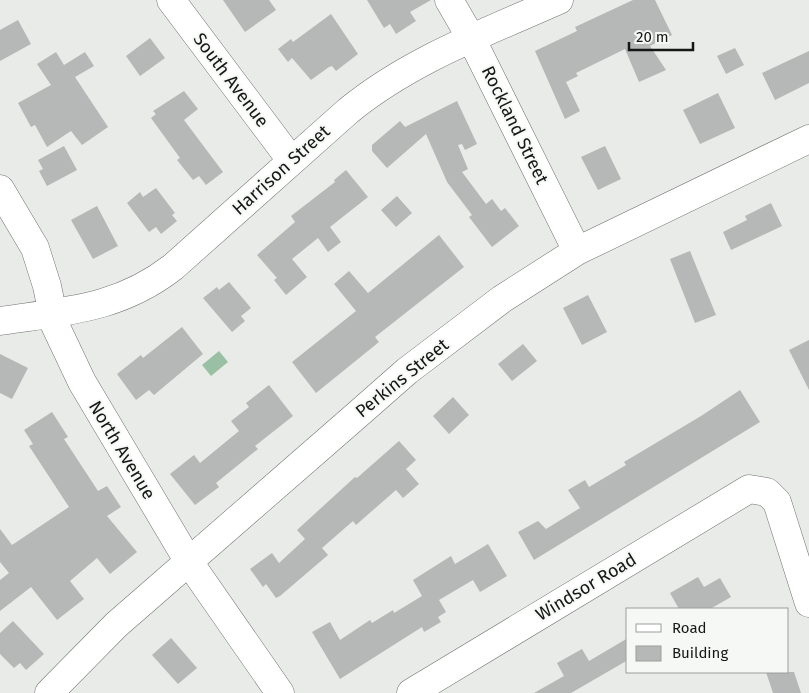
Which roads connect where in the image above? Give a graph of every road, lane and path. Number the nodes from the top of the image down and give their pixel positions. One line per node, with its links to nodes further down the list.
1 (171, 0): 6 (street, South Avenue)
2 (450, 0): 4 (street, Rockland Street)
3 (559, 0): 4 (street, Harrison Street)
4 (471, 38): 6 (street, Harrison Street); 8 (street, Rockland Street)
5 (809, 139): 8 (street, Perkins Street)
6 (291, 160): 9 (street, Harrison Street)
7 (0, 189): 9 (street, North Avenue)
8 (577, 251): 11 (street, Perkins Street)
9 (51, 313): 10 (street, Harrison Street); 11 (street, North Avenue)
10 (0, 321)
11 (189, 562): 14 (street, Perkins Street); 15 (street, North Avenue)
12 (809, 603): 13 (street, Windsor Road)
13 (440, 686): 16 (street, Windsor Road)
14 (49, 693)
15 (280, 693)
16 (411, 693)

